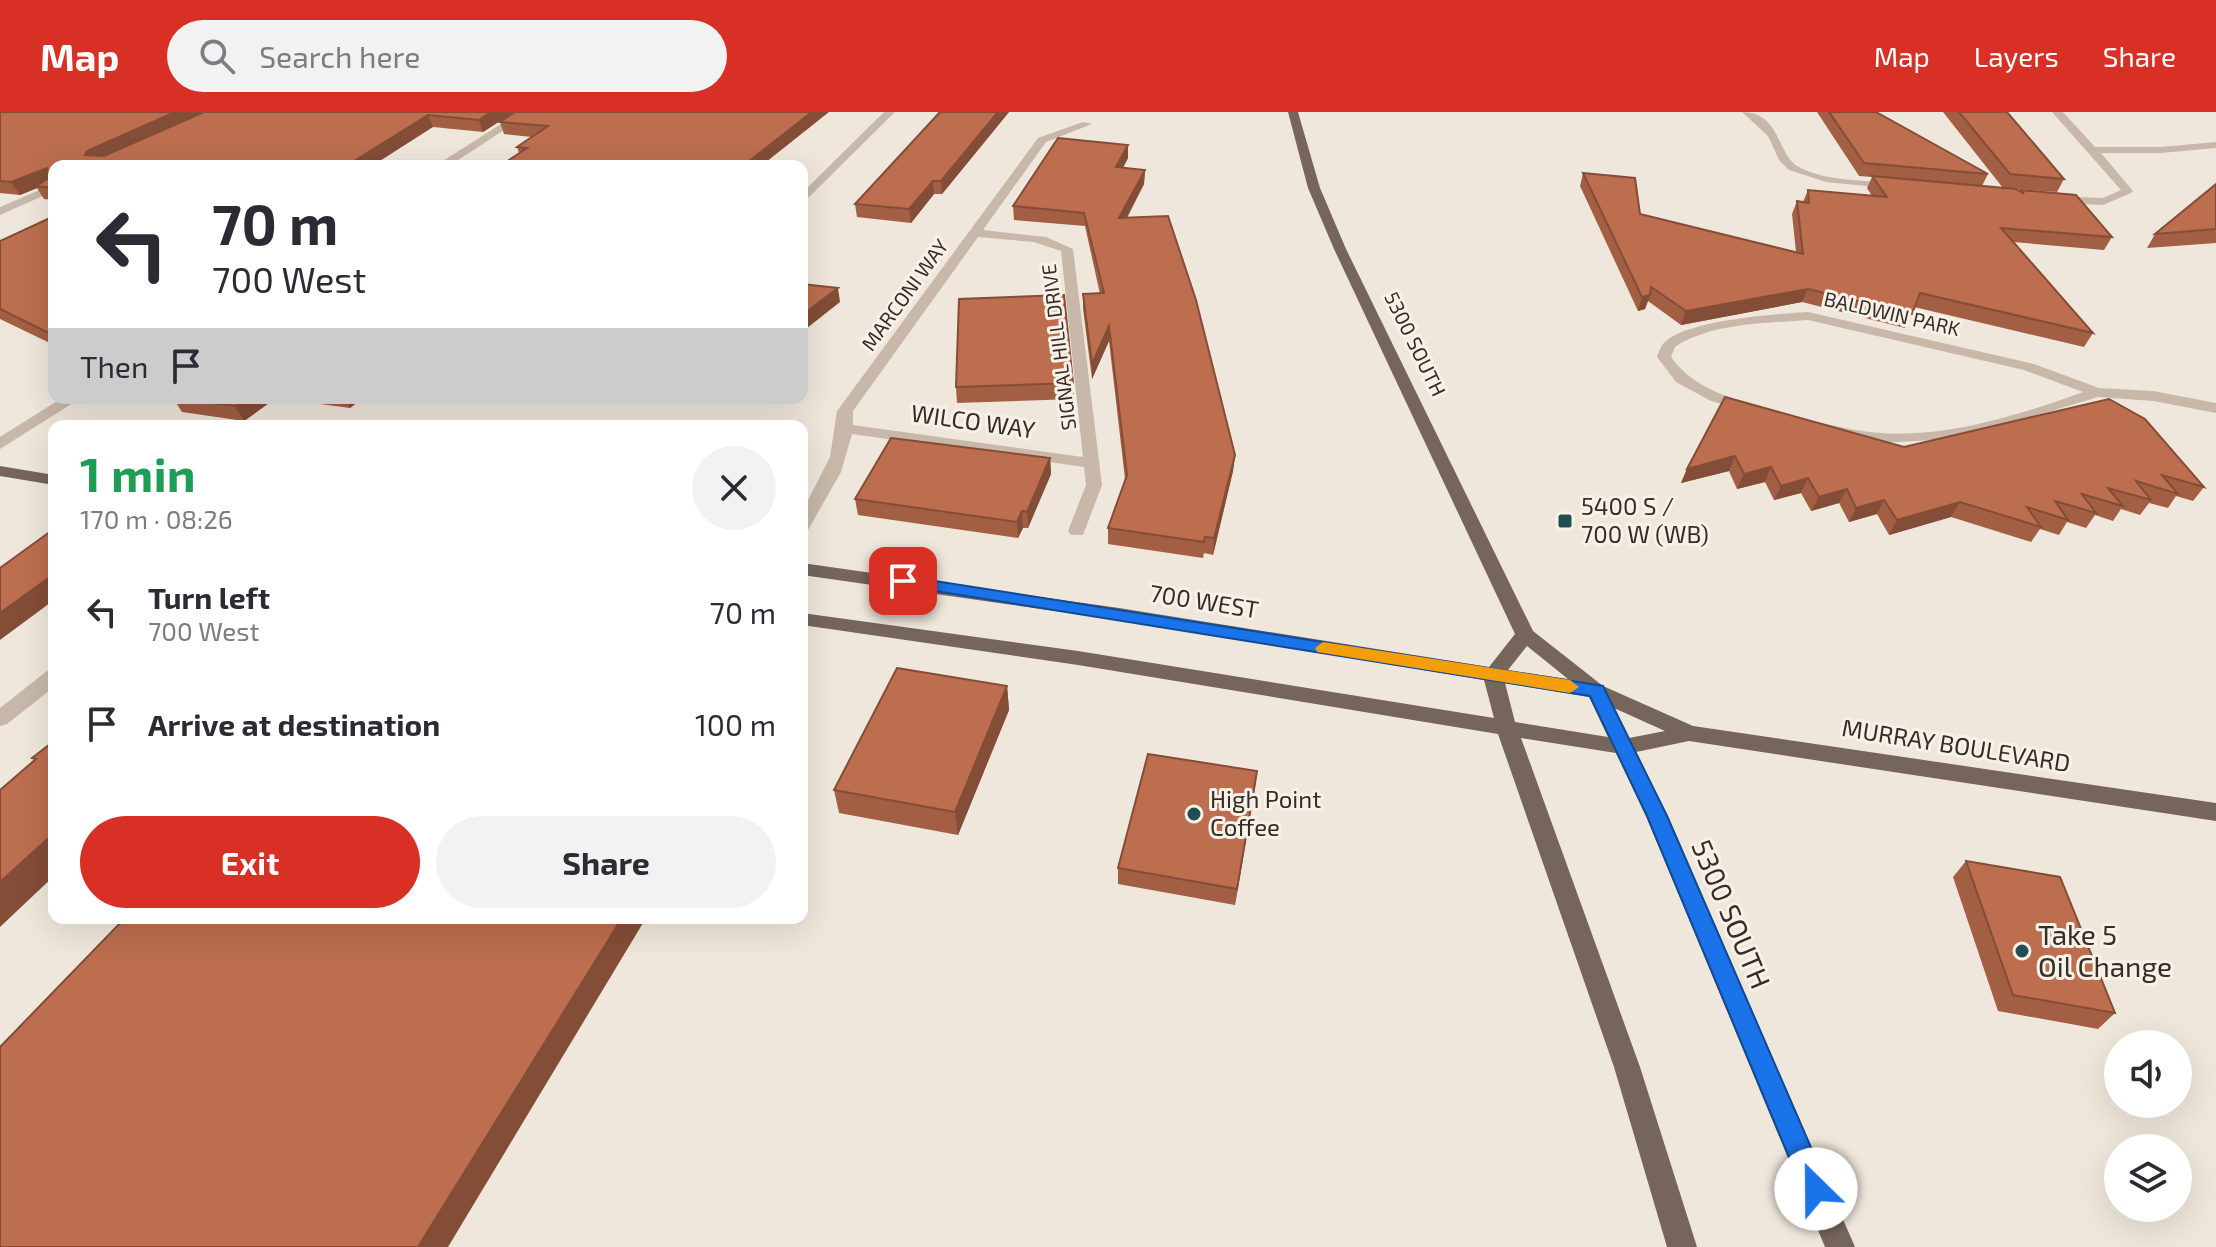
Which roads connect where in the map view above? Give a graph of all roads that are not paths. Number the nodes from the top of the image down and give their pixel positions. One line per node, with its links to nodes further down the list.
1 (527, 112): 9 (street)
2 (890, 112): 12 (street)
3 (1293, 112): 28 (main road, 5300 SOUTH)
4 (1747, 112): 10 (street)
5 (2057, 112): 8 (street)
6 (1087, 124): 15 (street, MARCONI WAY)
7 (2216, 145): 8 (street)
8 (2092, 150): 13 (street)
9 (451, 160)
10 (1909, 187)
11 (48, 190): 14 (street)
12 (808, 194)
13 (2036, 198)
14 (0, 211)
15 (975, 233): 19 (street, MARCONI WAY); 21 (street, SIGNAL HILL DRIVE)
16 (2097, 392): 16 (street, BALDWIN PARK); 18 (street, BALDWIN PARK)
17 (63, 404): 20 (street)
18 (2216, 408)
19 (846, 429): 21 (street, WILCO WAY); 24 (street, MARCONI WAY)
20 (0, 444)
21 (1093, 463): 25 (street, SIGNAL HILL DRIVE)
22 (0, 471): 23 (main road)
23 (48, 479)
24 (808, 514)
25 (1077, 531)
26 (808, 570): 29 (main road, 700 WEST)
27 (808, 620): 33 (main road)
28 (1525, 635): 29 (main road); 31 (main road, 5300 SOUTH)
29 (1493, 676): 31 (main road, 700 WEST); 33 (main road)
30 (48, 681): 32 (street)
31 (1596, 691): 34 (main road, MURRAY BOULEVARD); 35 (main road, 5300 SOUTH)
32 (0, 719)
33 (1507, 729): 35 (main road, MURRAY BOULEVARD); 37 (main road)
34 (1689, 733): 35 (main road, MURRAY BOULEVARD); 36 (main road, MURRAY BOULEVARD)
35 (1624, 747): 38 (main road, 5300 SOUTH)
36 (2216, 812)
37 (1682, 1247)
38 (1840, 1247)

